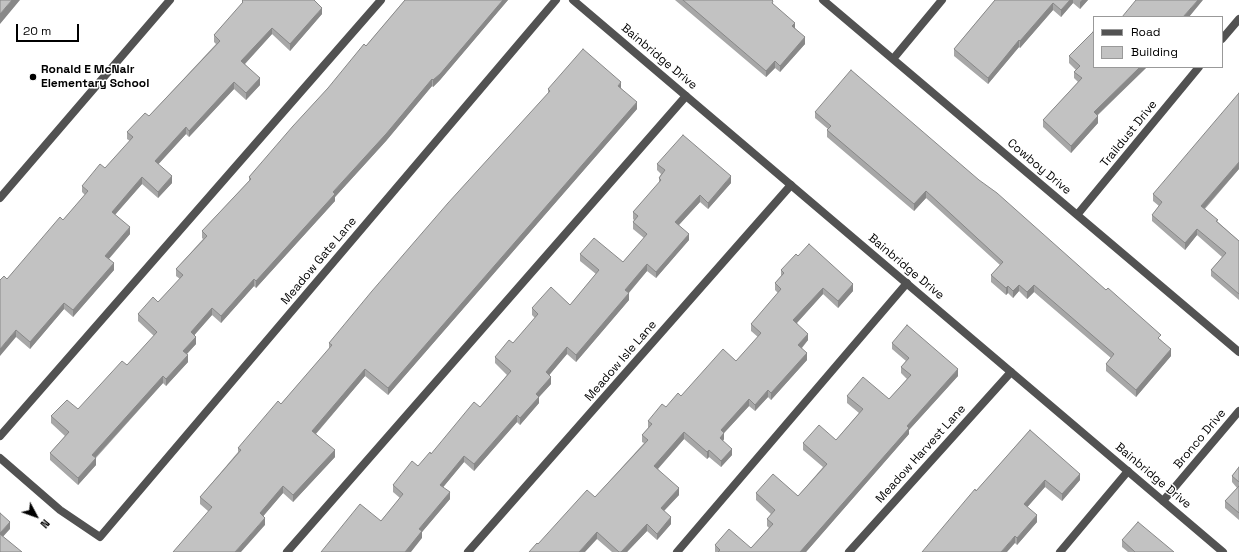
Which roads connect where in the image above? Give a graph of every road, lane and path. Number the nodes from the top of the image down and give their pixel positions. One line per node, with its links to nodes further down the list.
1 (170, 0): 13 (street)
2 (381, 0): 19 (street)
3 (556, 0): 20 (street, Meadow Gate Lane)
4 (573, 0): 11 (street, Bainbridge Drive)
5 (823, 0): 9 (street, Cowboy Drive)
6 (942, 0): 9 (street)
7 (1239, 19): 8 (street)
8 (1223, 39)
9 (893, 59): 14 (street, Cowboy Drive)
10 (1198, 68): 14 (street, Traildust Drive)
11 (686, 96): 12 (street, Bainbridge Drive); 23 (street)
12 (791, 185): 15 (street, Bainbridge Drive); 24 (street, Meadow Isle Lane)
13 (0, 198)
14 (1077, 215): 16 (street, Cowboy Drive)
15 (907, 283): 17 (street, Bainbridge Drive); 25 (street)
16 (1239, 352)
17 (1011, 372): 21 (street, Bainbridge Drive); 26 (street, Meadow Harvest Lane)
18 (1239, 410): 22 (street, Bronco Drive)
19 (0, 436)
20 (0, 458)
21 (1128, 471): 22 (street, Bainbridge Drive); 27 (street)
22 (1163, 501): 28 (street, Bainbridge Drive)
23 (287, 552)
24 (468, 552)
25 (677, 552)
26 (849, 552)
27 (1060, 552)
28 (1223, 552)

